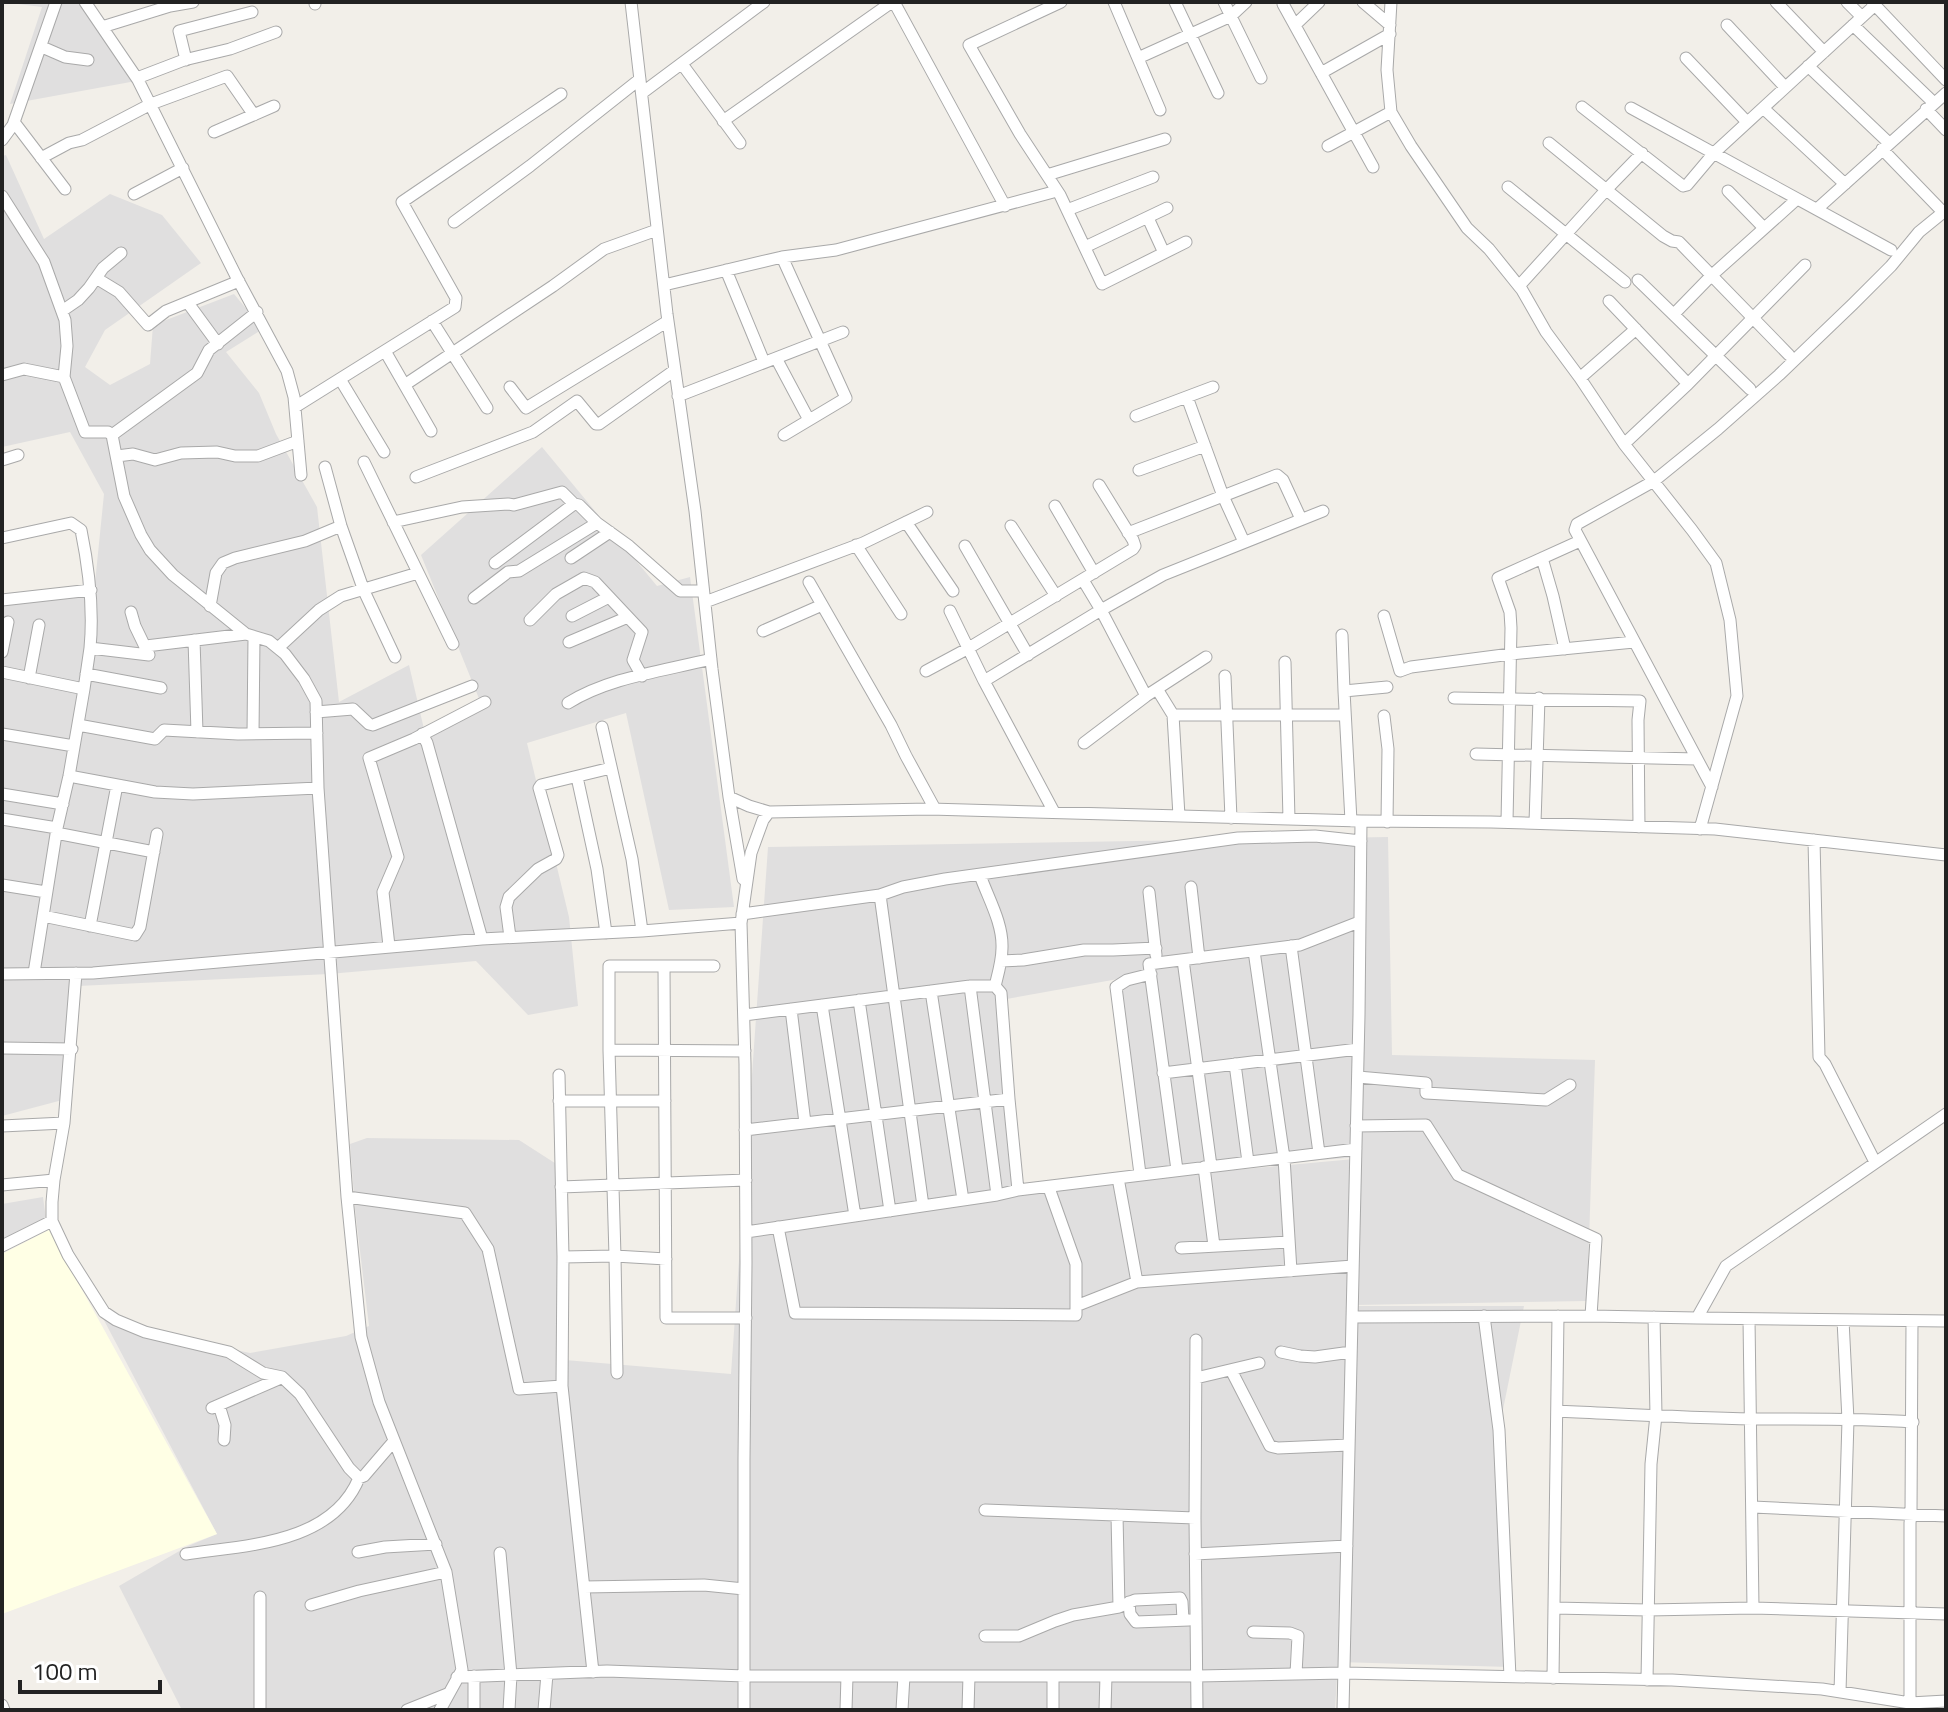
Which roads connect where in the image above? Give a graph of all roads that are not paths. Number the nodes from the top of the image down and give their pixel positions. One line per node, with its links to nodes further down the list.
1 (56, 2): 28 (street)
2 (85, 2): 24 (street)
3 (193, 2): 24 (street)
4 (631, 2): 39 (street)
5 (764, 2): 34 (street)
6 (893, 2): 55 (street); 83 (street)
7 (1061, 2): 72 (street)
8 (1114, 2): 30 (street)
9 (1175, 2): 27 (street)
10 (1224, 2): 20 (street)
11 (1246, 2): 20 (street)
12 (1319, 2): 22 (street)
13 (1363, 2): 25 (street)
14 (1391, 2): 25 (street)
15 (1776, 2): 29 (street)
16 (1847, 2): 21 (street)
17 (1283, 4): 22 (street)
18 (1873, 4): 21 (street); 40 (street)
19 (252, 12): 33 (street)
20 (1231, 16): 27 (street); 38 (street)
21 (1858, 21): 29 (street); 48 (street)
22 (1295, 25): 36 (street)
23 (1727, 25): 41 (street)
24 (102, 27): 37 (street)
25 (1390, 30): 36 (street); 53 (street)
26 (276, 32): 33 (street)
27 (1189, 35): 30 (street); 43 (street)
28 (42, 47): 32 (street); 56 (street)
29 (1824, 52): 35 (street)
30 (1138, 58): 52 (street)
31 (1686, 58): 57 (street)
32 (88, 60)
33 (186, 60): 37 (street)
34 (682, 64): 42 (street); 55 (street)
35 (1808, 66): 41 (street); 66 (street)
36 (1321, 73): 60 (street)
37 (137, 78): 46 (street)
38 (1261, 78)
39 (640, 79): 42 (street); 89 (street)
40 (1946, 80)
41 (1785, 87): 51 (street)
42 (642, 93): 91 (street)
43 (1218, 93)
44 (1946, 93): 48 (street)
45 (561, 94): 114 (street)
46 (151, 104): 54 (street); 69 (street); 71 (street)
47 (274, 106): 54 (street)
48 (1930, 106): 58 (street); 66 (street)
49 (1582, 107): 67 (street)
50 (1631, 108): 68 (street)
51 (1763, 108): 57 (street); 74 (street)
52 (1160, 110)
53 (1391, 112): 60 (street); 107 (street)
54 (254, 115): 59 (street)
55 (723, 121): 63 (street)
56 (14, 122): 62 (street); 69 (street)
57 (1747, 122): 68 (street)
58 (1946, 130)
59 (214, 132)
60 (1353, 132): 65 (street); 70 (street)
61 (1165, 139): 72 (street)
62 (2, 140)
63 (740, 143)
64 (1549, 143): 77 (street)
65 (1328, 146)
66 (1886, 146): 74 (street); 86 (street)
67 (1642, 153): 68 (street); 77 (street)
68 (1714, 153): 81 (street)
69 (41, 158): 76 (street)
70 (1373, 167)
71 (183, 168): 80 (street); 104 (street)
72 (1047, 175): 78 (street)
73 (1153, 177): 87 (street)
74 (1845, 184): 85 (street)
75 (1508, 187): 92 (street)
76 (65, 189)
77 (1606, 190): 92 (street); 101 (street)
78 (1057, 191): 83 (street); 87 (street)
79 (1728, 191): 90 (street)
80 (134, 194)
81 (1797, 199): 85 (street); 90 (street)
82 (4, 202): 110 (street)
83 (1005, 206): 98 (street)
84 (1167, 208): 88 (street)
85 (1817, 209): 95 (street)
86 (1943, 209): 156 (street)
87 (1067, 210): 94 (street)
88 (1148, 218): 94 (street); 97 (street)
89 (454, 222)
90 (1764, 228): 101 (street)
91 (657, 230): 106 (street); 121 (street)
92 (1567, 234): 105 (street); 107 (street)
93 (1186, 242): 97 (street)
94 (1085, 247): 97 (street)
95 (1891, 250)
96 (121, 253): 102 (street)
97 (1164, 253)
98 (782, 257): 100 (street); 118 (street)
99 (1805, 265): 113 (street)
100 (726, 270): 106 (street); 124 (street)
101 (1711, 276): 112 (street); 113 (street)
102 (96, 278): 109 (street); 110 (street)
103 (1638, 280): 112 (street)
104 (239, 281): 109 (street); 111 (street)
105 (1625, 282)
106 (664, 285): 115 (street)
107 (1519, 286): 128 (street)
108 (1609, 301): 116 (street)
109 (188, 303): 119 (street)
110 (62, 311): 127 (street)
111 (257, 312): 119 (street); 137 (street)
112 (1674, 314): 123 (street)
113 (1752, 319): 122 (street); 123 (street)
114 (432, 321): 120 (street); 121 (street)
115 (668, 321): 125 (street); 132 (street)
116 (1636, 329): 128 (street); 131 (street)
117 (843, 332): 118 (street)
118 (819, 341): 124 (street); 140 (street)
119 (218, 344): 142 (street)
120 (385, 351): 129 (street); 130 (street)
121 (453, 354): 130 (street); 138 (street)
122 (1789, 355)
123 (1716, 356): 131 (street); 134 (street)
124 (770, 360): 135 (street); 140 (street)
125 (675, 370): 135 (street); 155 (street)
126 (2, 375): 127 (street)
127 (64, 377): 142 (street)
128 (1580, 378): 145 (street)
129 (340, 379): 137 (street); 147 (street)
130 (406, 384): 141 (street)
131 (1688, 384): 145 (street)
132 (510, 387)
133 (1213, 387): 136 (street)
134 (1750, 389)
135 (678, 396): 186 (street)
136 (1187, 397): 139 (street); 146 (street)
137 (295, 407): 144 (street)
138 (487, 408)
139 (1136, 416)
140 (809, 420): 143 (street)
141 (431, 431)
142 (112, 435): 149 (street)
143 (784, 435)
144 (298, 441): 149 (street); 154 (street)
145 (1624, 444): 156 (street)
146 (1205, 446): 153 (street); 158 (street)
147 (384, 452)
148 (18, 455): 150 (street)
149 (117, 456): 192 (street)
150 (2, 460)
151 (364, 462): 164 (street)
152 (325, 467): 167 (street)
153 (1139, 470)
154 (301, 475)
155 (416, 477)
156 (1654, 481): 172 (street); 265 (street)
157 (1099, 485): 170 (street)
158 (1223, 496): 163 (street); 170 (street); 173 (street)
159 (574, 504): 164 (street); 166 (street); 178 (street)
160 (1055, 506): 180 (street)
161 (1323, 511): 163 (street)
162 (927, 512): 165 (street)
163 (1301, 519): 173 (street)
164 (393, 522): 179 (street)
165 (906, 522): 174 (street); 185 (street)
166 (597, 523): 169 (street); 189 (street)
167 (341, 526): 184 (street); 192 (street)
168 (1011, 526): 187 (street)
169 (610, 532): 176 (street); 186 (street)
170 (1128, 533): 180 (street)
171 (2, 538): 183 (street)
172 (1580, 541): 177 (street); 209 (street)
173 (1244, 542): 193 (street)
174 (856, 545): 186 (street); 196 (street)
175 (965, 546): 202 (street)
176 (571, 558)
177 (1542, 558): 215 (street); 217 (street)
178 (495, 563)
179 (418, 573): 184 (street); 210 (street)
180 (1094, 573): 181 (street)
181 (1083, 580): 187 (street); 193 (street)
182 (809, 582): 191 (street)
183 (91, 590): 190 (street); 212 (street)
184 (364, 591): 213 (street); 219 (street)
185 (953, 591)
186 (704, 596): 221 (street)
187 (1056, 596): 202 (street)
188 (609, 597): 197 (street); 199 (street); 200 (street)
189 (474, 598)
190 (2, 600)
191 (822, 605): 204 (street); 270 (street)
192 (210, 606): 206 (street)
193 (1101, 610): 218 (street); 235 (street)
194 (950, 611): 214 (street)
195 (131, 612): 211 (street)
196 (901, 614)
197 (572, 616)
198 (1384, 616): 217 (street)
199 (628, 617): 208 (street); 226 (street)
200 (530, 620)
201 (8, 622): 216 (street)
202 (1010, 623): 214 (street); 218 (street)
203 (39, 625): 228 (street)
204 (763, 631)
205 (1342, 635): 234 (street)
206 (250, 636): 207 (street); 213 (street); 252 (street)
207 (194, 640): 211 (street); 249 (street)
208 (569, 642)
209 (1634, 642): 215 (street); 260 (street)
210 (453, 644)
211 (146, 646): 212 (street)
212 (90, 648): 225 (street)
213 (278, 648): 241 (street)
214 (967, 649): 223 (street); 229 (street)
215 (1565, 649): 217 (street)
216 (2, 652)
217 (1511, 654): 237 (street)
218 (1028, 655): 229 (street)
219 (395, 657)
220 (1206, 657): 235 (street)
221 (711, 659): 226 (street); 268 (street)
222 (1285, 662): 244 (street)
223 (926, 671)
224 (2, 672): 228 (street)
225 (86, 674): 232 (street); 233 (street)
226 (642, 676): 240 (street)
227 (1225, 676): 243 (street)
228 (29, 678): 233 (street)
229 (984, 681): 272 (street)
230 (472, 686): 241 (street)
231 (1387, 687): 234 (street)
232 (161, 688)
233 (84, 689): 247 (street)
234 (1344, 691): 245 (street)
235 (1151, 693): 242 (street); 254 (street)
236 (1454, 698): 237 (street)
237 (1509, 698): 238 (street); 257 (street)
238 (1539, 698): 258 (street); 259 (street)
239 (485, 702): 253 (street)
240 (568, 703)
241 (316, 712): 250 (street)
242 (1173, 715): 243 (street); 273 (street)
243 (1226, 715): 244 (street); 274 (street)
244 (1286, 715): 245 (street); 276 (street)
245 (1345, 715): 277 (street)
246 (1384, 716): 278 (street)
247 (78, 725): 249 (street); 255 (street)
248 (602, 727): 261 (street)
249 (197, 732): 252 (street)
250 (317, 733): 252 (street); 266 (street)
251 (2, 734): 255 (street)
252 (253, 734)
253 (422, 734): 304 (street); 305 (street)
254 (1084, 743)
255 (74, 746): 262 (street)
256 (1476, 754): 257 (street)
257 (1509, 755): 258 (street); 279 (street)
258 (1538, 756): 259 (street); 280 (street)
259 (1639, 759): 260 (street); 281 (street)
260 (1697, 759): 265 (street)
261 (611, 768): 263 (street); 301 (street)
262 (69, 776): 264 (street); 269 (street)
263 (577, 777): 302 (street); 303 (street)
264 (117, 785): 266 (street); 287 (street)
265 (1712, 787): 282 (street)
266 (318, 788): 308 (street)
267 (2, 794): 269 (street)
268 (729, 797): 271 (street); 293 (street)
269 (63, 804): 283 (street)
270 (935, 809): 271 (street); 272 (street)
271 (769, 812): 293 (street)
272 (1054, 812): 273 (street)
273 (1179, 816): 274 (street)
274 (1231, 818): 276 (street)
275 (2, 819): 283 (street)
276 (1289, 819): 277 (street)
277 (1356, 821): 278 (street); 286 (street)
278 (1387, 822): 279 (street)
279 (1507, 822): 280 (street)
280 (1535, 823): 281 (street)
281 (1639, 827): 282 (street)
282 (1700, 829): 285 (street)
283 (57, 831): 287 (street); 294 (street)
284 (157, 834): 288 (street)
285 (1814, 840): 289 (street); 361 (street)
286 (1361, 841): 290 (street); 299 (street)
287 (106, 843): 288 (street); 300 (street)
288 (154, 852): 300 (street)
289 (1946, 855)
290 (980, 875): 296 (street); 312 (street)
291 (2, 885): 294 (street)
292 (1191, 887): 310 (street)
293 (745, 889): 298 (street)
294 (46, 892): 297 (street)
295 (1149, 892): 307 (street)
296 (880, 895): 298 (street); 323 (street)
297 (43, 916): 300 (street); 316 (street)
298 (741, 918): 301 (street); 327 (street)
299 (1359, 922): 306 (street); 330 (street)
300 (90, 926)
301 (642, 931): 302 (street)
302 (606, 933): 303 (street)
303 (510, 937): 304 (street)
304 (482, 939): 305 (street)
305 (389, 946): 308 (street)
306 (1291, 946): 309 (street); 334 (street)
307 (1156, 948): 312 (street); 313 (street)
308 (330, 951): 317 (street); 375 (street)
309 (1254, 951): 310 (street); 335 (street)
310 (1199, 958): 311 (street)
311 (1183, 960): 313 (street); 337 (street)
312 (1001, 961): 321 (street)
313 (1157, 963): 319 (street)
314 (664, 966): 315 (street); 331 (street); 332 (street)
315 (714, 966)
316 (34, 973): 317 (street); 318 (street)
317 (76, 973): 329 (street)
318 (2, 974)
319 (1151, 974): 338 (street); 364 (street)
320 (970, 986): 321 (street); 322 (street); 346 (street)
321 (995, 986): 342 (street)
322 (931, 991): 323 (street); 347 (street)
323 (893, 996): 324 (street); 348 (street)
324 (859, 1000): 325 (street); 350 (street)
325 (822, 1005): 326 (street); 351 (street)
326 (791, 1009): 327 (street); 353 (street)
327 (744, 1015): 333 (street)
328 (2, 1048): 329 (street)
329 (72, 1049): 352 (street)
330 (1358, 1049): 334 (street); 340 (street)
331 (609, 1050): 332 (street); 344 (street)
332 (664, 1050): 333 (street); 345 (street)
333 (745, 1051): 356 (street)
334 (1307, 1055): 335 (street); 358 (street)
335 (1271, 1060): 336 (street); 359 (street)
336 (1235, 1064): 337 (street); 360 (street)
337 (1198, 1068): 338 (street); 362 (street)
338 (1163, 1073): 363 (street)
339 (559, 1075): 343 (street)
340 (1358, 1077): 341 (street); 355 (street)
341 (1570, 1085)
342 (1009, 1099): 346 (street); 373 (street)
343 (559, 1101): 344 (street); 371 (street)
344 (610, 1101): 345 (street); 370 (street)
345 (665, 1101): 368 (street)
346 (985, 1102): 347 (street); 374 (street)
347 (949, 1106): 348 (street); 376 (street)
348 (909, 1111): 350 (street); 377 (street)
349 (1946, 1114): 361 (street)
350 (876, 1115): 351 (street); 378 (street)
351 (840, 1119): 353 (street); 379 (street)
352 (64, 1123): 354 (street); 366 (street)
353 (805, 1123): 356 (street)
354 (2, 1126)
355 (1356, 1126): 357 (street); 396 (street)
356 (745, 1130): 367 (street)
357 (1356, 1149): 358 (street); 390 (street)
358 (1319, 1153): 359 (street)
359 (1284, 1158): 360 (street); 383 (street)
360 (1248, 1162): 362 (street)
361 (1875, 1162): 400 (street)
362 (1207, 1166): 363 (street); 385 (street)
363 (1177, 1170): 364 (street)
364 (1140, 1174): 365 (street)
365 (1118, 1178): 372 (street); 392 (street)
366 (54, 1180): 369 (street); 380 (street)
367 (746, 1180): 368 (street); 382 (street)
368 (665, 1183): 370 (street); 389 (street)
369 (2, 1185)
370 (613, 1185): 371 (street); 387 (street)
371 (561, 1187): 388 (street)
372 (1049, 1188): 373 (street); 393 (street)
373 (1018, 1190): 374 (street)
374 (997, 1195): 376 (street)
375 (347, 1197): 413 (street); 420 (street)
376 (963, 1200): 377 (street)
377 (923, 1206): 378 (street)
378 (890, 1211): 379 (street)
379 (855, 1216): 381 (street)
380 (52, 1221): 384 (street); 411 (street)
381 (778, 1227): 382 (street); 393 (street)
382 (746, 1232): 399 (street)
383 (1289, 1242): 385 (street); 391 (street)
384 (2, 1246)
385 (1214, 1246): 386 (street)
386 (1181, 1248)
387 (615, 1256): 388 (street); 389 (street); 410 (street)
388 (563, 1257): 413 (street)
389 (666, 1259): 399 (street)
390 (1353, 1266): 391 (street); 397 (street)
391 (1291, 1271): 392 (street)
392 (1137, 1282): 393 (street)
393 (1076, 1306)
394 (1484, 1316): 395 (street); 397 (street); 466 (street)
395 (1558, 1316): 396 (street); 414 (street)
396 (1591, 1316): 398 (street)
397 (1352, 1317): 407 (street)
398 (1654, 1317): 400 (street); 415 (street)
399 (746, 1318): 438 (street)
400 (1697, 1318): 401 (street)
401 (1749, 1319): 402 (street); 416 (street)
402 (1843, 1320): 403 (street); 417 (street)
403 (1912, 1321): 404 (street); 418 (street)
404 (1946, 1321)
405 (1196, 1340): 412 (street)
406 (1281, 1352): 407 (street)
407 (1351, 1352): 421 (street)
408 (1259, 1363): 409 (street)
409 (1231, 1370): 412 (street); 421 (street)
410 (617, 1373)
411 (282, 1377): 419 (street); 422 (street)
412 (1196, 1378): 429 (street)
413 (562, 1386): 437 (street)
414 (1557, 1411): 415 (street); 442 (street)
415 (1656, 1415): 416 (street); 444 (street)
416 (1751, 1419): 417 (street); 423 (street)
417 (1848, 1420): 418 (street); 425 (street)
418 (1913, 1422): 426 (street)
419 (224, 1440)
420 (394, 1441): 422 (street); 430 (street)
421 (1349, 1445): 431 (street)
422 (359, 1478): 434 (street)
423 (1753, 1507): 425 (street); 443 (street)
424 (985, 1510): 427 (street)
425 (1846, 1510): 426 (street); 445 (street)
426 (1911, 1514): 428 (street); 446 (street)
427 (1117, 1515): 429 (street); 441 (street)
428 (1946, 1516)
429 (1195, 1518): 435 (street)
430 (436, 1544): 432 (street); 436 (street)
431 (1347, 1546): 435 (street); 453 (street)
432 (358, 1552)
433 (500, 1553): 456 (street)
434 (186, 1554)
435 (1195, 1554): 449 (street)
436 (446, 1572): 440 (street); 465 (street)
437 (584, 1587): 438 (street); 452 (street)
438 (744, 1589): 458 (street)
439 (260, 1597): 473 (street)
440 (311, 1605)
441 (1124, 1605): 448 (street); 448 (street); 451 (street)
442 (1554, 1608): 444 (street); 467 (street)
443 (1753, 1608): 444 (street); 445 (street)
444 (1648, 1610): 468 (street)
445 (1843, 1611): 446 (street); 469 (street)
446 (1908, 1613): 447 (street); 472 (street)
447 (1946, 1614)
448 (1183, 1620): 449 (street)
449 (1197, 1620): 464 (street)
450 (1253, 1632): 455 (street)
451 (985, 1636)
452 (593, 1672): 454 (street); 458 (street)
453 (1344, 1673): 455 (street); 466 (street); 486 (street)
454 (547, 1674): 456 (street); 478 (street)
455 (1296, 1674): 464 (street)
456 (511, 1675): 457 (street); 477 (street)
457 (474, 1676): 465 (street); 476 (street)
458 (745, 1676): 459 (street); 479 (street)
459 (847, 1676): 460 (street); 480 (street)
460 (904, 1676): 461 (street); 481 (street)
461 (969, 1676): 462 (street); 482 (street)
462 (1053, 1676): 463 (street); 483 (street)
463 (1106, 1676): 464 (street); 484 (street)
464 (1198, 1676): 485 (street)
465 (457, 1677): 470 (street)
466 (1510, 1677): 467 (street)
467 (1553, 1678): 468 (street)
468 (1647, 1680): 469 (street)
469 (1840, 1692): 472 (street)
470 (447, 1694): 474 (street); 475 (street)
471 (1946, 1701): 472 (street)
472 (1910, 1703)
473 (260, 1710)
474 (407, 1710)
475 (440, 1710)
476 (474, 1710)
477 (509, 1710)
478 (544, 1710)
479 (744, 1710)
480 (846, 1710)
481 (902, 1710)
482 (968, 1710)
483 (1053, 1710)
484 (1105, 1710)
485 (1197, 1710)
486 (1343, 1710)

